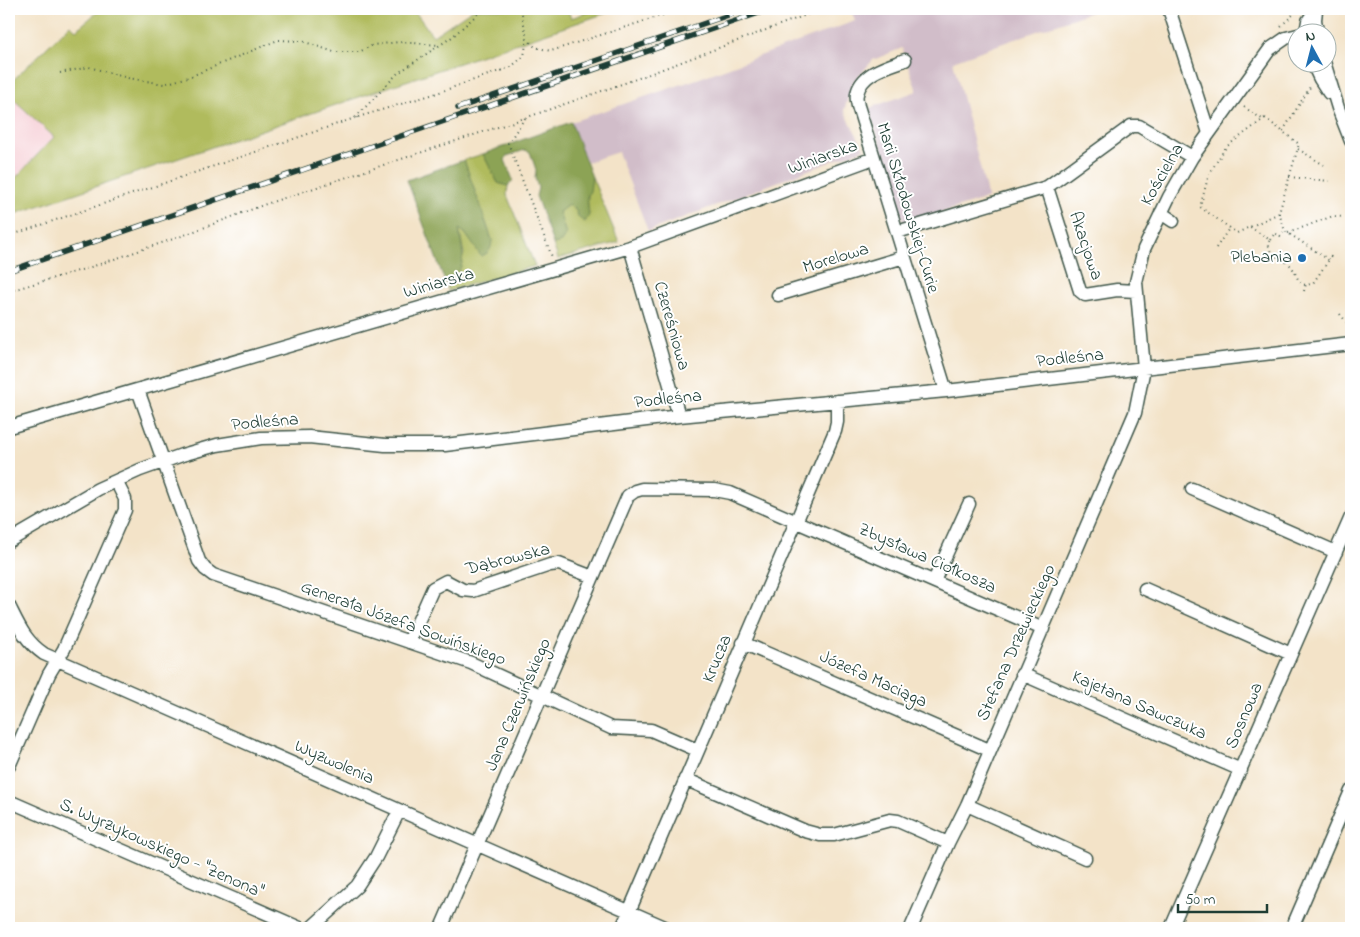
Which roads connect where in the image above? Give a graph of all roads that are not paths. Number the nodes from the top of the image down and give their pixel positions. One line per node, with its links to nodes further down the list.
1 (1169, 9): 9 (street)
2 (1316, 9): 3 (street)
3 (1314, 22)
4 (1288, 38): 9 (street, Kościelna)
5 (905, 60): 12 (street, Marii Skłodowskiej-Curie)
6 (1317, 72): 8 (street)
7 (1327, 72): 8 (street)
8 (1338, 108): 10 (street)
9 (1209, 133): 11 (street, Kościelna)
10 (1351, 141)
11 (1192, 157): 13 (street); 14 (street, Kościelna)
12 (874, 158): 16 (street, Marii Skłodowskiej-Curie); 17 (street, Winiarska)
13 (1047, 187): 16 (street); 19 (street, Akacjowa)
14 (1161, 213): 15 (street); 19 (street, Kościelna)
15 (1173, 220)
16 (897, 232): 18 (street, Marii Skłodowskiej-Curie)
17 (630, 247): 23 (street, Winiarska); 26 (street, Czereśniowa)
18 (904, 257): 20 (street, Morelowa); 24 (street, Marii Skłodowskiej-Curie)
19 (1136, 291): 22 (street, Kościelna)
20 (778, 295)
21 (1351, 344): 22 (street, Podleśna)
22 (1144, 368): 24 (street, Podleśna); 40 (street, Stefana Drzewieckiego)
23 (138, 390): 27 (street, Winiarska); 28 (street, Generała Józefa Sowińskiego)
24 (946, 391): 25 (street, Podleśna)
25 (837, 402): 26 (street, Podleśna); 33 (street, Krucza)
26 (679, 416): 28 (street, Podleśna)
27 (9, 426)
28 (163, 462): 29 (street, Podleśna); 41 (street, Generała Józefa Sowińskiego)
29 (116, 481): 34 (street, Podleśna); 44 (street)
30 (1192, 489): 35 (street)
31 (969, 504): 37 (street)
32 (1351, 517): 35 (street, Sosnowa)
33 (797, 521): 36 (street, Jana Czerwińskiego); 37 (street, Zbysława Ciołkosza); 42 (street, Krucza)
34 (9, 541)
35 (1336, 552): 43 (street, Sosnowa)
36 (593, 577): 41 (street, Dąbrowska); 46 (street, Jana Czerwińskiego)
37 (934, 581): 40 (street, Zbysława Ciołkosza)
38 (1145, 589): 43 (street)
39 (9, 606): 44 (street, Wyzwolenia)
40 (1043, 629): 45 (street, Stefana Drzewieckiego)
41 (409, 642): 46 (street, Generała Józefa Sowińskiego)
42 (743, 643): 49 (street, Krucza); 50 (street, Józefa Maciąga)
43 (1290, 654): 52 (street, Sosnowa)
44 (57, 659): 48 (street); 57 (street, Wyzwolenia)
45 (1022, 674): 50 (street, Stefana Drzewieckiego); 52 (street, Kajetana Sawczuka)
46 (542, 695): 49 (street, Generała Józefa Sowińskiego); 59 (street, Jana Czerwińskiego)
47 (9, 733): 48 (street)
48 (21, 739): 51 (street)
49 (697, 750): 53 (street, Krucza)
50 (989, 750): 56 (street, Stefana Drzewieckiego)
51 (9, 766)
52 (1241, 770): 68 (street, Sosnowa)
53 (685, 779): 58 (street); 61 (street, Krucza)
54 (1351, 790): 69 (street)
55 (9, 801): 62 (street, S. Wyrzykowskiego - "Zenona")
56 (967, 805): 58 (street, Stefana Drzewieckiego); 60 (street)
57 (399, 811): 59 (street, Wyzwolenia); 63 (street)
58 (948, 843): 67 (street, Stefana Drzewieckiego)
59 (477, 845): 61 (street, Wyzwolenia); 64 (street, Jana Czerwińskiego)
60 (1085, 858)
61 (629, 912): 65 (street, Krucza); 66 (street, Wyzwolenia)
62 (300, 928)
63 (311, 928)
64 (441, 928)
65 (622, 928)
66 (667, 928)
67 (911, 928)
68 (1171, 928)
69 (1292, 928)

